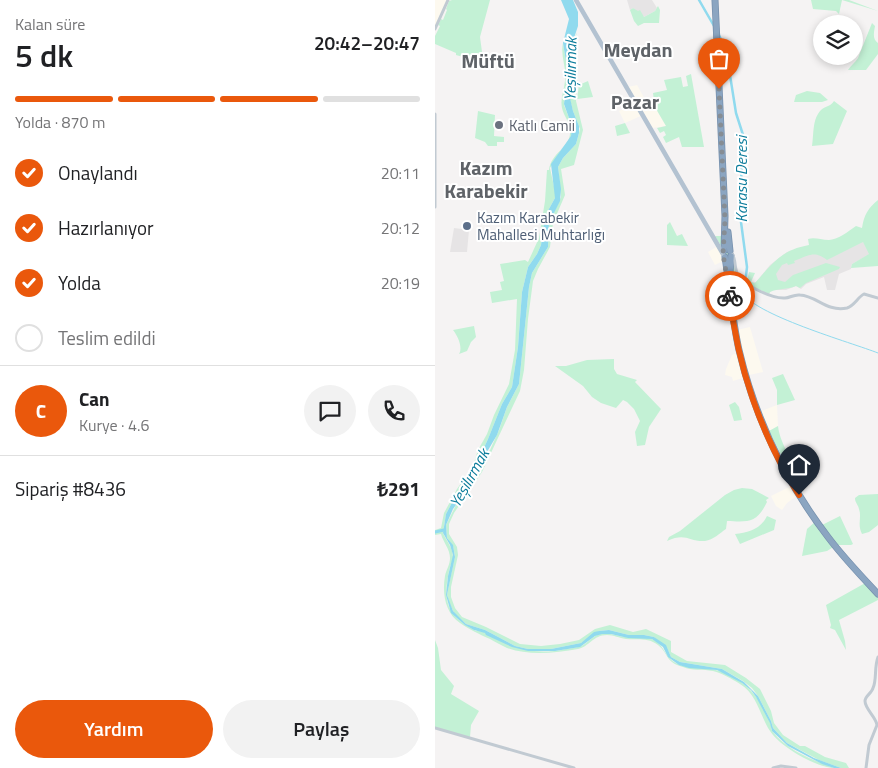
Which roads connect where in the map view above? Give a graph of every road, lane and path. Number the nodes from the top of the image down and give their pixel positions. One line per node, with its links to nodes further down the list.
1 (447, 0): 4 (street)
2 (576, 0): 7 (main road)
3 (716, 0): 7 (highway)
4 (435, 27)
5 (435, 114): 6 (street)
6 (435, 207)
7 (727, 254): 8 (street); 9 (highway); 10 (highway)
8 (878, 298)
9 (878, 590)
10 (878, 594)
11 (878, 657): 16 (street)
12 (435, 728): 13 (street)
13 (574, 768)
14 (773, 768): 15 (street)
15 (797, 768)
16 (865, 768)

